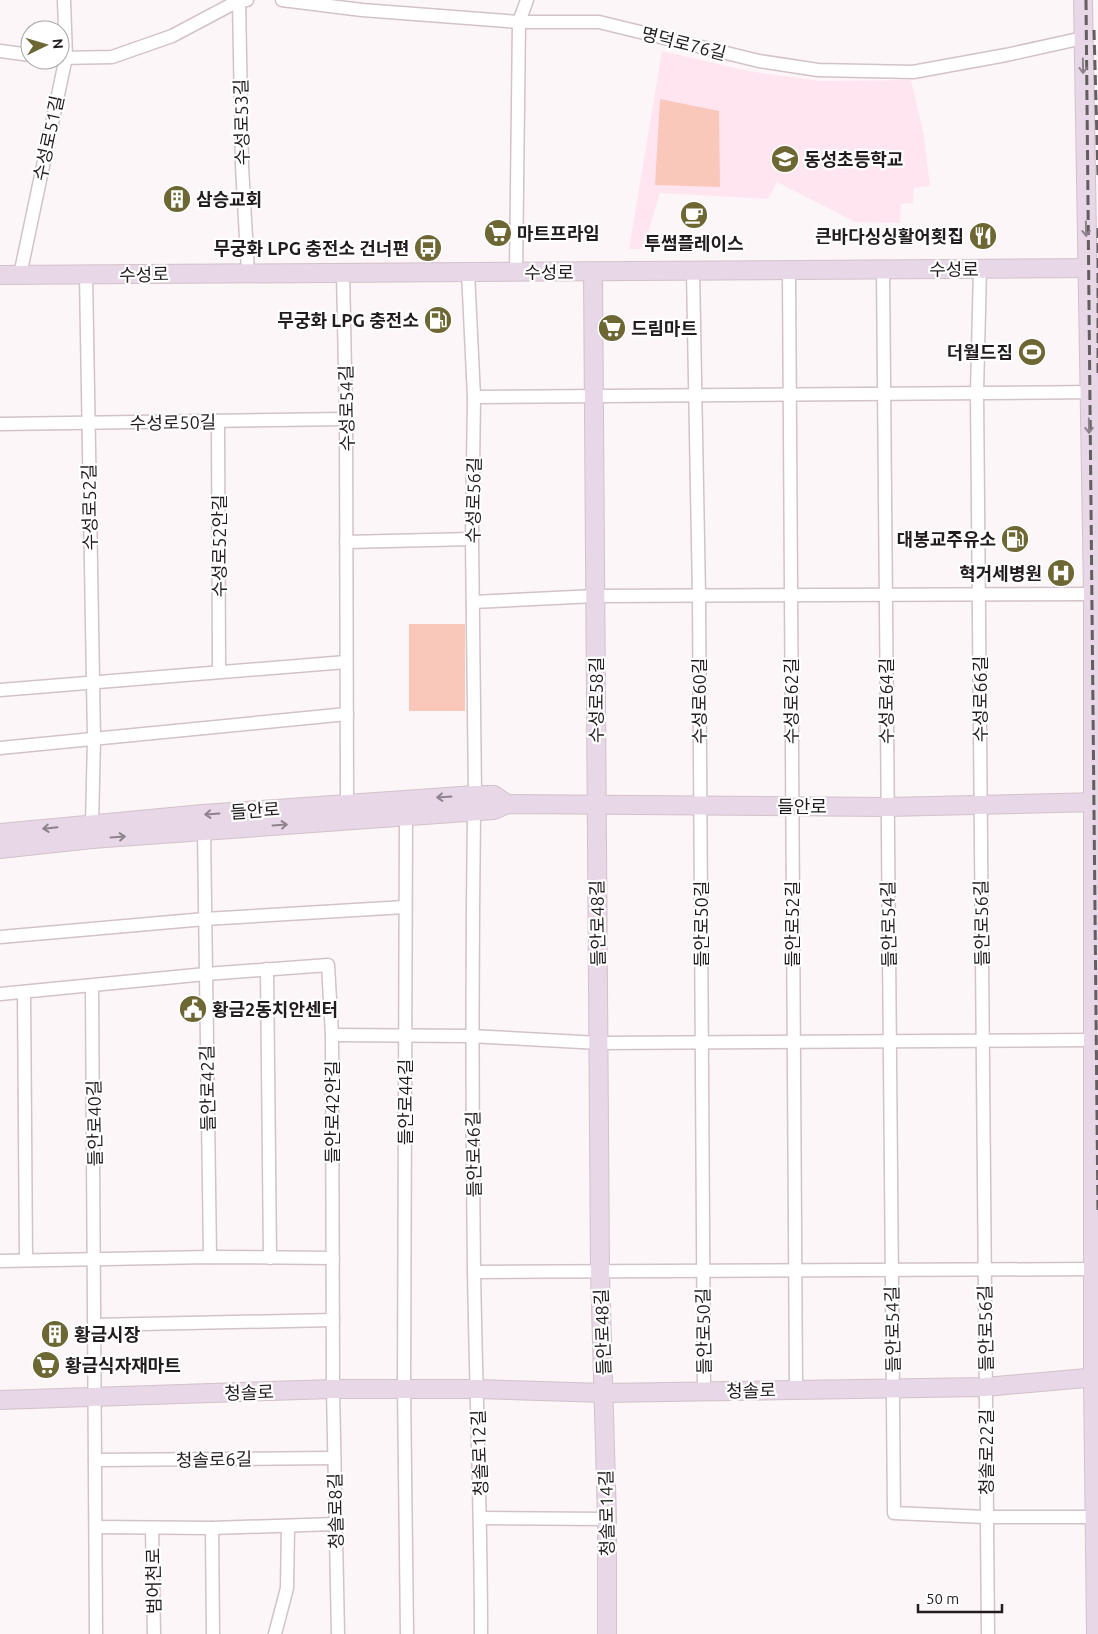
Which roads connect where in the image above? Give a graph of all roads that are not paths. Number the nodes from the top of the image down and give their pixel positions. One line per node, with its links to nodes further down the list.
1 (64, 0): 7 (street, 수성로51길)
2 (238, 0): 3 (street); 12 (street); 22 (street, 수성로53길)
3 (247, 0)
4 (282, 0): 8 (street, 명덕로76길)
5 (527, 0): 8 (street)
6 (1083, 0): 9 (main road)
7 (64, 20)
8 (519, 22): 9 (street, 명덕로76길); 20 (street)
9 (1083, 38): 14 (main road, one-way to 14)
10 (0, 51): 11 (street)
11 (20, 54)
12 (70, 58)
13 (61, 70): 25 (street, 수성로51길)
14 (1092, 268): 16 (main road, 수성로); 28 (main road)
15 (883, 269): 16 (main road, 수성로); 17 (main road, 수성로); 31 (street, 수성로64길)
16 (980, 269): 27 (street, 수성로66길)
17 (789, 270): 18 (main road, 수성로); 30 (street, 수성로62길)
18 (693, 271): 21 (main road, 수성로); 29 (street, 수성로60길)
19 (468, 272): 20 (main road, 수성로); 23 (main road, 수성로); 33 (street, 수성로56길)
20 (516, 272): 21 (main road, 수성로)
21 (593, 272): 32 (main road, 수성로58길)
22 (248, 273): 23 (main road, 수성로); 26 (main road, 수성로)
23 (343, 274): 34 (street, 수성로54길)
24 (0, 275): 25 (main road, 수성로)
25 (20, 275): 26 (main road, 수성로)
26 (86, 275): 36 (street, 수성로52길)
27 (977, 392): 28 (street); 31 (street); 40 (street, 수성로66길)
28 (1093, 392): 41 (main road, one-way to 41)
29 (696, 394): 30 (street); 32 (street); 45 (street, 수성로60길)
30 (790, 394): 31 (street); 42 (street, 수성로62길)
31 (884, 394): 43 (street, 수성로64길)
32 (594, 396): 33 (street); 44 (main road, 수성로58길)
33 (474, 397): 38 (street, 수성로56길)
34 (346, 419): 35 (street, 수성로50길); 39 (street, 수성로54길)
35 (218, 422): 36 (street, 수성로50길); 48 (street, 수성로52안길)
36 (88, 423): 37 (street, 수성로50길); 49 (street, 수성로52길)
37 (0, 424)
38 (472, 539): 39 (street); 46 (street, 수성로56길)
39 (346, 542): 47 (street, 수성로54길)
40 (980, 593): 41 (street); 43 (street); 58 (street, 수성로66길)
41 (1095, 594): 54 (main road)
42 (791, 595): 43 (street); 45 (street); 60 (street, 수성로62길)
43 (886, 595): 61 (street, 수성로64길)
44 (595, 596): 45 (street); 46 (street); 57 (main road, 수성로58길)
45 (699, 596): 59 (street, 수성로60길)
46 (472, 602): 56 (street, 수성로56길)
47 (346, 662): 48 (street); 51 (street, 수성로54길)
48 (219, 671): 49 (street)
49 (92, 683): 50 (street); 52 (street, 수성로52길)
50 (0, 690)
51 (347, 714): 52 (street); 55 (street, 수성로54길)
52 (94, 739): 53 (street); 63 (street, 수성로52길)
53 (0, 748)
54 (1094, 802): 58 (main road, 들안로); 79 (main road)
55 (347, 803): 56 (main road, 들안로, one-way to 55); 63 (main road, 들안로, one-way to 63)
56 (474, 803): 57 (main road, 들안로); 62 (main road, 들안로); 76 (street, 들안로46길)
57 (596, 804): 59 (main road, 들안로); 83 (main road, 들안로48길)
58 (980, 805): 61 (main road, 들안로); 78 (street, 들안로56길)
59 (700, 806): 60 (main road, 들안로); 81 (street, 들안로50길)
60 (791, 806): 61 (main road, 들안로); 82 (street, 들안로52길)
61 (887, 807): 80 (street, 들안로54길)
62 (406, 816): 64 (main road, 들안로, one-way to 62); 67 (street, 들안로44길)
63 (92, 824): 65 (main road, 들안로, one-way to 65)
64 (204, 831): 66 (main road, 들안로, one-way to 64); 68 (street, 들안로42길)
65 (0, 833)
66 (0, 849)
67 (405, 907): 68 (street); 77 (street, 들안로44길)
68 (205, 920): 69 (street); 71 (street, 들안로42길)
69 (0, 937)
70 (267, 970): 71 (street, 들안로42안길); 75 (street, 들안로42안길); 85 (street)
71 (206, 974): 72 (street); 84 (street, 들안로42길)
72 (92, 987): 73 (street); 87 (street, 들안로40길)
73 (24, 993): 74 (street); 88 (street)
74 (0, 994)
75 (332, 1035): 77 (street); 86 (street, 들안로42안길)
76 (471, 1036): 77 (street); 83 (street); 95 (street, 들안로46길)
77 (405, 1037): 101 (street, 들안로44길)
78 (982, 1040): 79 (street); 80 (street); 90 (street, 들안로56길)
79 (1096, 1040): 91 (main road)
80 (889, 1041): 82 (street); 93 (street, 들안로54길)
81 (701, 1042): 82 (street); 83 (street); 94 (street, 들안로50길)
82 (793, 1042): 92 (street, 들안로52길)
83 (598, 1043): 96 (main road, 들안로48길)
84 (210, 1257): 85 (street); 87 (street)
85 (270, 1258): 86 (street)
86 (333, 1258): 97 (street, 들안로42안길)
87 (96, 1259): 88 (street); 98 (street)
88 (26, 1260): 89 (street)
89 (0, 1261)
90 (984, 1269): 91 (street, 들안로56길); 93 (street, 들안로54길); 100 (street, 들안로56길)
91 (1095, 1269): 99 (main road)
92 (794, 1270): 93 (street); 94 (street, 들안로50길); 105 (street, 들안로52길)
93 (891, 1270): 103 (street, 들안로54길)
94 (702, 1271): 96 (street, 들안로48길); 106 (street, 들안로50길)
95 (474, 1272): 96 (street); 102 (street, 들안로46길)
96 (600, 1272): 107 (main road, 들안로48길)
97 (333, 1320): 98 (street); 104 (street, 들안로42안길)
98 (94, 1325): 108 (street)
99 (1096, 1377): 100 (main road, 청솔로); 113 (main road)
100 (985, 1387): 103 (main road, 청솔로); 112 (street, 청솔로22길)
101 (404, 1388): 102 (main road, 청솔로); 104 (main road, 청솔로); 126 (street)
102 (476, 1388): 107 (main road, 청솔로); 114 (street, 청솔로12길)
103 (892, 1388): 105 (main road, 청솔로); 112 (street, 들안로54길)
104 (333, 1389): 108 (main road, 청솔로); 110 (street, 청솔로8길)
105 (796, 1389): 106 (main road, 청솔로)
106 (704, 1391): 107 (main road, 청솔로)
107 (604, 1393): 115 (main road, 청솔로14길)
108 (93, 1398): 109 (main road, 청솔로); 111 (street)
109 (0, 1400)
110 (334, 1458): 111 (street, 청솔로6길); 116 (street, 청솔로8길)
111 (95, 1460): 118 (street)
112 (986, 1517): 113 (street, 청솔로22길); 129 (street, 청솔로22길)
113 (1095, 1517): 130 (main road)
114 (481, 1518): 115 (street, 청솔로12길); 127 (street, 청솔로12길)
115 (607, 1519): 128 (main road, 청솔로14길)
116 (335, 1524): 117 (street); 125 (street, 청솔로8길)
117 (288, 1526): 120 (street); 124 (street)
118 (96, 1527): 119 (street); 121 (street)
119 (152, 1528): 120 (street); 122 (street, 범어천로)
120 (212, 1528): 123 (street)
121 (96, 1634)
122 (154, 1634)
123 (214, 1634)
124 (275, 1634)
125 (338, 1634)
126 (407, 1634)
127 (481, 1634)
128 (607, 1634)
129 (988, 1634)
130 (1096, 1634)

